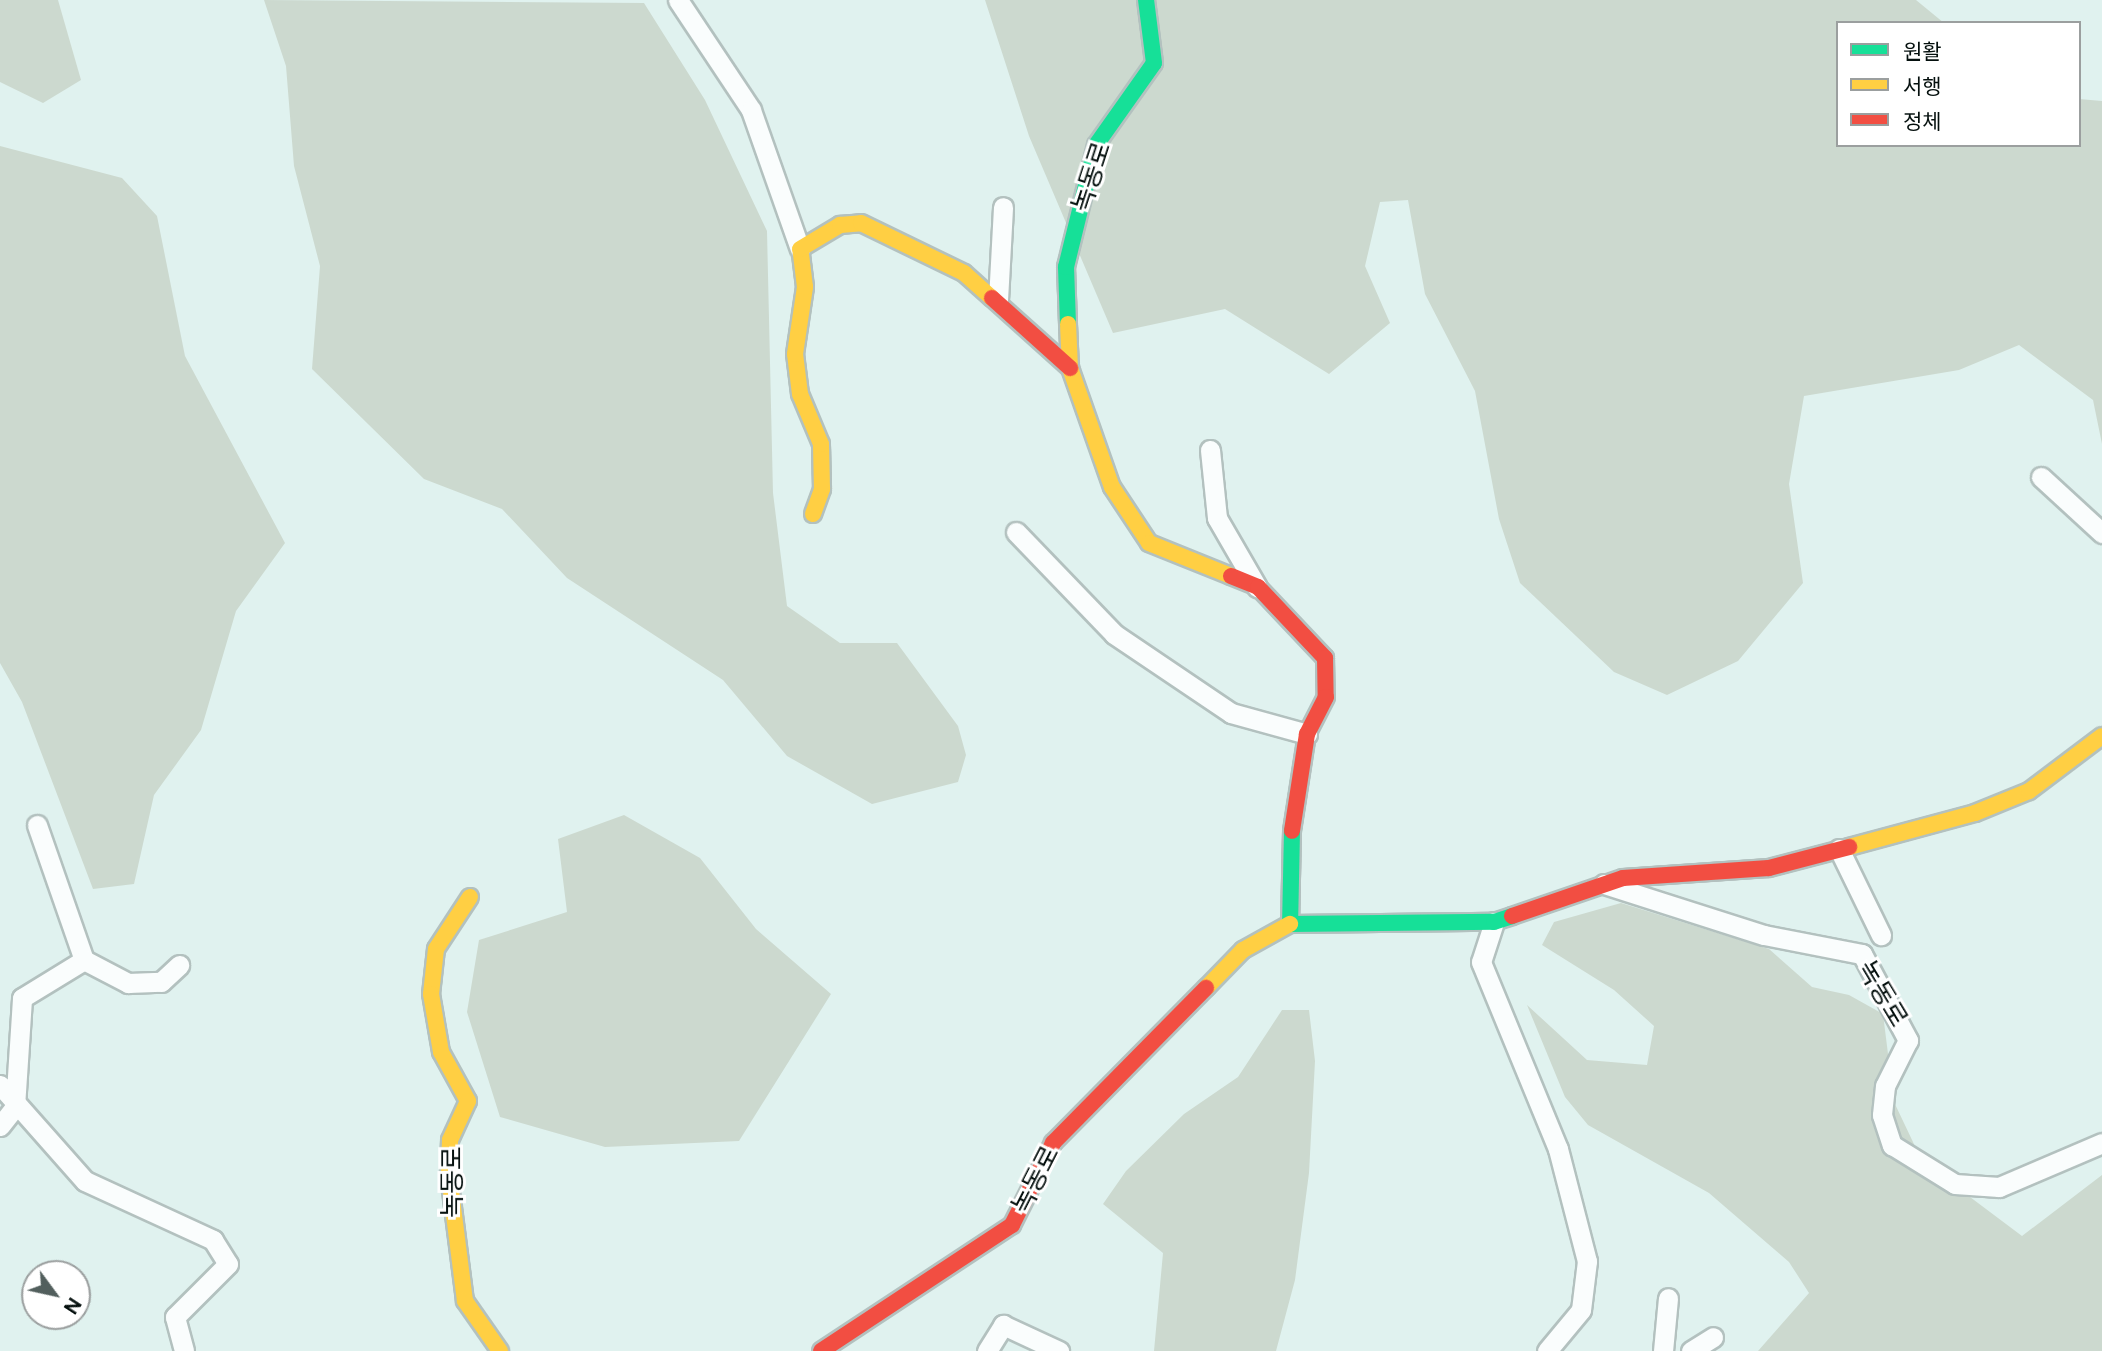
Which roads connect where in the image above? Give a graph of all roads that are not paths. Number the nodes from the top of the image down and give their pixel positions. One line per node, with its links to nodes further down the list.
1 (678, 0): 4 (street)
2 (1146, 0): 6 (street, 녹동로)
3 (1003, 207): 5 (street)
4 (800, 249): 5 (street, 녹동로); 9 (street)
5 (998, 300): 6 (street, 녹동로)
6 (1070, 368): 12 (street, 녹동로)
7 (1210, 450): 12 (street, 녹동로)
8 (2041, 477): 11 (street)
9 (813, 514)
10 (1016, 532): 13 (street)
11 (2102, 533)
12 (1258, 587): 13 (street, 녹동로)
13 (1307, 734): 20 (street, 녹동로)
14 (2102, 736): 16 (street, 녹동로)
15 (37, 825): 22 (street)
16 (1839, 849): 17 (street, 녹동로); 21 (street, 녹동로)
17 (1603, 883): 19 (street, 녹동로); 27 (street, 녹동로)
18 (470, 897): 31 (street, 녹동로)
19 (1494, 922): 20 (street, 녹동로); 35 (street)
20 (1290, 924): 32 (street, 녹동로)
21 (1881, 935)
22 (84, 960): 23 (street); 25 (street)
23 (179, 965)
24 (0, 1085): 25 (street)
25 (15, 1107): 26 (street); 30 (street)
26 (0, 1126)
27 (2102, 1143)
28 (1668, 1298): 36 (street)
29 (1713, 1337): 37 (street)
30 (184, 1351)
31 (499, 1351)
32 (821, 1351)
33 (987, 1351): 34 (street)
34 (1059, 1351)
35 (1547, 1351)
36 (1663, 1351)
37 (1691, 1351)

